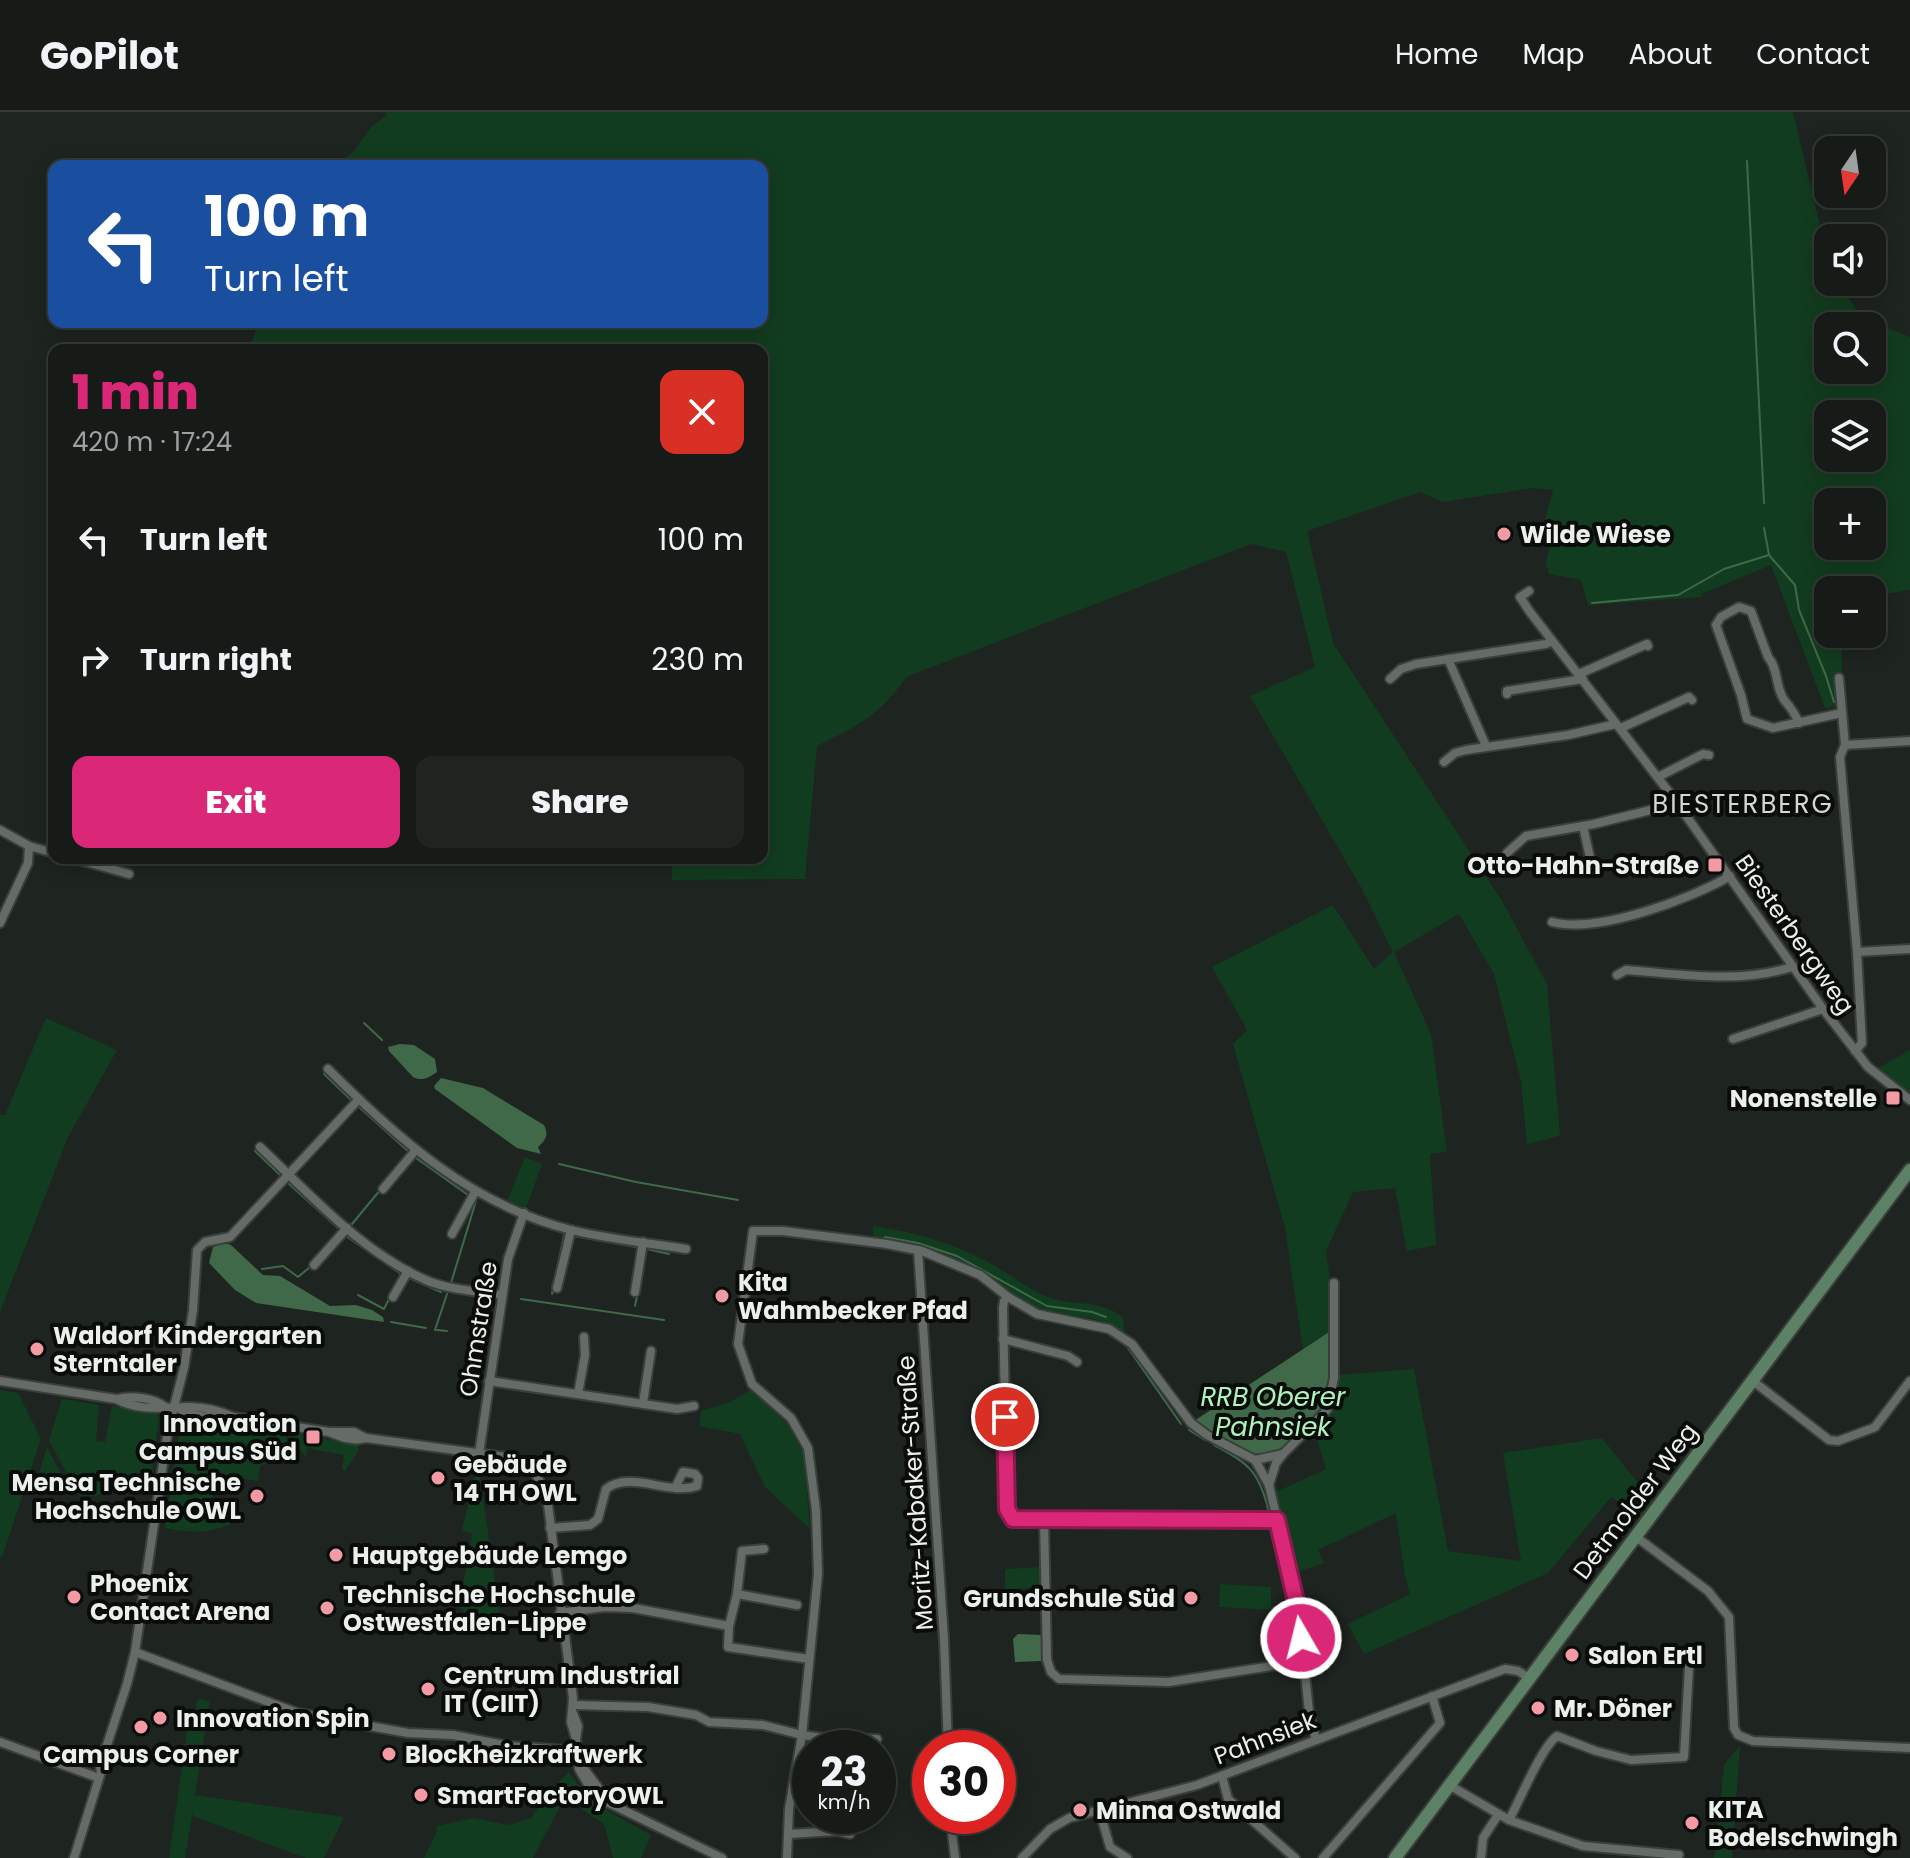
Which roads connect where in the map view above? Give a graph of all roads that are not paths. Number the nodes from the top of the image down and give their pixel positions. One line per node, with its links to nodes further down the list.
1 (1529, 591): 2 (street, Biesterbergweg)
2 (1552, 641): 4 (street); 5 (street, Biesterbergweg)
3 (1648, 646): 5 (street)
4 (1448, 659): 7 (street); 15 (street)
5 (1581, 677): 8 (street); 12 (street, Biesterbergweg)
6 (1839, 678): 10 (street)
7 (1390, 679)
8 (1507, 694)
9 (1692, 700): 12 (street)
10 (1842, 713): 11 (street); 14 (street)
11 (1799, 723): 11 (street)
12 (1618, 726): 15 (street); 18 (street, Biesterbergweg)
13 (1910, 741): 14 (street)
14 (1845, 745): 32 (street)
15 (1486, 746): 17 (street)
16 (1709, 755): 18 (street)
17 (1444, 762)
18 (1658, 777): 19 (street, Biesterbergweg)
19 (1675, 800): 20 (street); 28 (street, Biesterbergweg)
20 (1583, 826): 24 (street); 26 (street)
21 (0, 830): 22 (street)
22 (29, 846): 23 (street); 30 (street)
23 (48, 851)
24 (1507, 853)
25 (93, 864): 27 (street)
26 (1592, 867)
27 (129, 874)
28 (1730, 876): 29 (street); 33 (street, Biesterbergweg)
29 (1552, 922)
30 (0, 923)
31 (1910, 949): 32 (street)
32 (1857, 952): 37 (street)
33 (1792, 967): 34 (street); 35 (street, Biesterbergweg)
34 (1617, 975)
35 (1823, 1009): 36 (street); 37 (street, Biesterbergweg)
36 (1733, 1039)
37 (1855, 1051): 40 (street, Biesterbergweg)
38 (328, 1069): 39 (street)
39 (359, 1099): 42 (street); 44 (street)
40 (1910, 1100)
41 (260, 1147): 44 (street)
42 (415, 1151): 45 (street); 46 (street)
43 (1910, 1170): 68 (street, Detmolder Weg)
44 (289, 1174): 48 (street); 73 (street)
45 (383, 1189)
46 (475, 1192): 47 (street); 50 (street)
47 (524, 1213): 49 (street); 59 (street, Ohmstraße)
48 (347, 1228): 54 (street); 55 (street)
49 (571, 1230): 51 (street); 57 (street)
50 (452, 1234)
51 (643, 1242): 52 (street); 58 (street)
52 (686, 1249)
53 (918, 1250): 61 (street); 90 (street); 96 (street, Moritz-Kabaker-Straße)
54 (314, 1265)
55 (408, 1271): 59 (street); 60 (street)
56 (1334, 1283): 75 (street)
57 (557, 1288)
58 (635, 1292)
59 (501, 1295): 67 (street, Ohmstraße)
60 (393, 1297)
61 (1008, 1297): 63 (street); 76 (street)
62 (584, 1337): 70 (street)
63 (1003, 1339): 65 (street); 79 (street)
64 (651, 1351): 71 (street)
65 (1077, 1362)
66 (0, 1381): 73 (street)
67 (489, 1381): 70 (street); 74 (street, Ohmstraße)
68 (1753, 1381): 69 (street); 82 (street, Detmolder Weg)
69 (1910, 1381)
70 (578, 1394): 71 (street)
71 (643, 1403): 72 (street)
72 (694, 1406)
73 (173, 1408): 74 (street); 89 (street)
74 (479, 1454): 81 (street)
75 (1283, 1454): 76 (street); 77 (street)
76 (1255, 1460): 77 (street)
77 (1269, 1485): 80 (street)
78 (675, 1488): 81 (street)
79 (1044, 1520): 80 (street); 91 (street)
80 (1277, 1520): 91 (street)
81 (550, 1528): 86 (street)
82 (1635, 1536): 92 (street, Detmolder Weg); 100 (street)
83 (764, 1549): 84 (street)
84 (737, 1594): 85 (street); 87 (street)
85 (797, 1605)
86 (560, 1613): 87 (street); 94 (street)
87 (729, 1626): 90 (street)
88 (1686, 1652): 108 (street)
89 (139, 1653): 101 (street); 102 (street)
90 (809, 1659): 95 (street)
91 (1304, 1661): 98 (street)
92 (1529, 1678): 93 (street, Pahnsiek); 104 (street, Detmolder Weg)
93 (1432, 1696): 98 (street, Pahnsiek); 122 (street)
94 (574, 1709): 97 (street); 101 (street)
95 (802, 1730)
96 (948, 1730)
97 (792, 1732)
98 (1316, 1740): 103 (street, Pahnsiek)
99 (0, 1742): 102 (street)
100 (1910, 1748)
101 (578, 1751): 116 (street)
102 (100, 1775): 115 (street)
103 (1222, 1776): 106 (street, Pahnsiek); 121 (street)
104 (1449, 1785): 107 (street); 123 (street, Detmolder Weg)
105 (792, 1792): 109 (street)
106 (1099, 1809): 119 (street, Pahnsiek); 120 (street)
107 (1498, 1815): 108 (street); 124 (street)
108 (1509, 1820): 112 (street)
109 (789, 1834): 110 (street); 117 (street)
110 (792, 1834)
111 (952, 1834): 118 (street)
112 (1583, 1846): 114 (street); 125 (street)
113 (1679, 1855): 114 (street)
114 (1666, 1856)
115 (74, 1858)
116 (722, 1858)
117 (787, 1858)
118 (955, 1858)
119 (1022, 1858)
120 (1127, 1858)
121 (1295, 1858)
122 (1323, 1858)
123 (1395, 1858)
124 (1481, 1858)
125 (1580, 1858)

